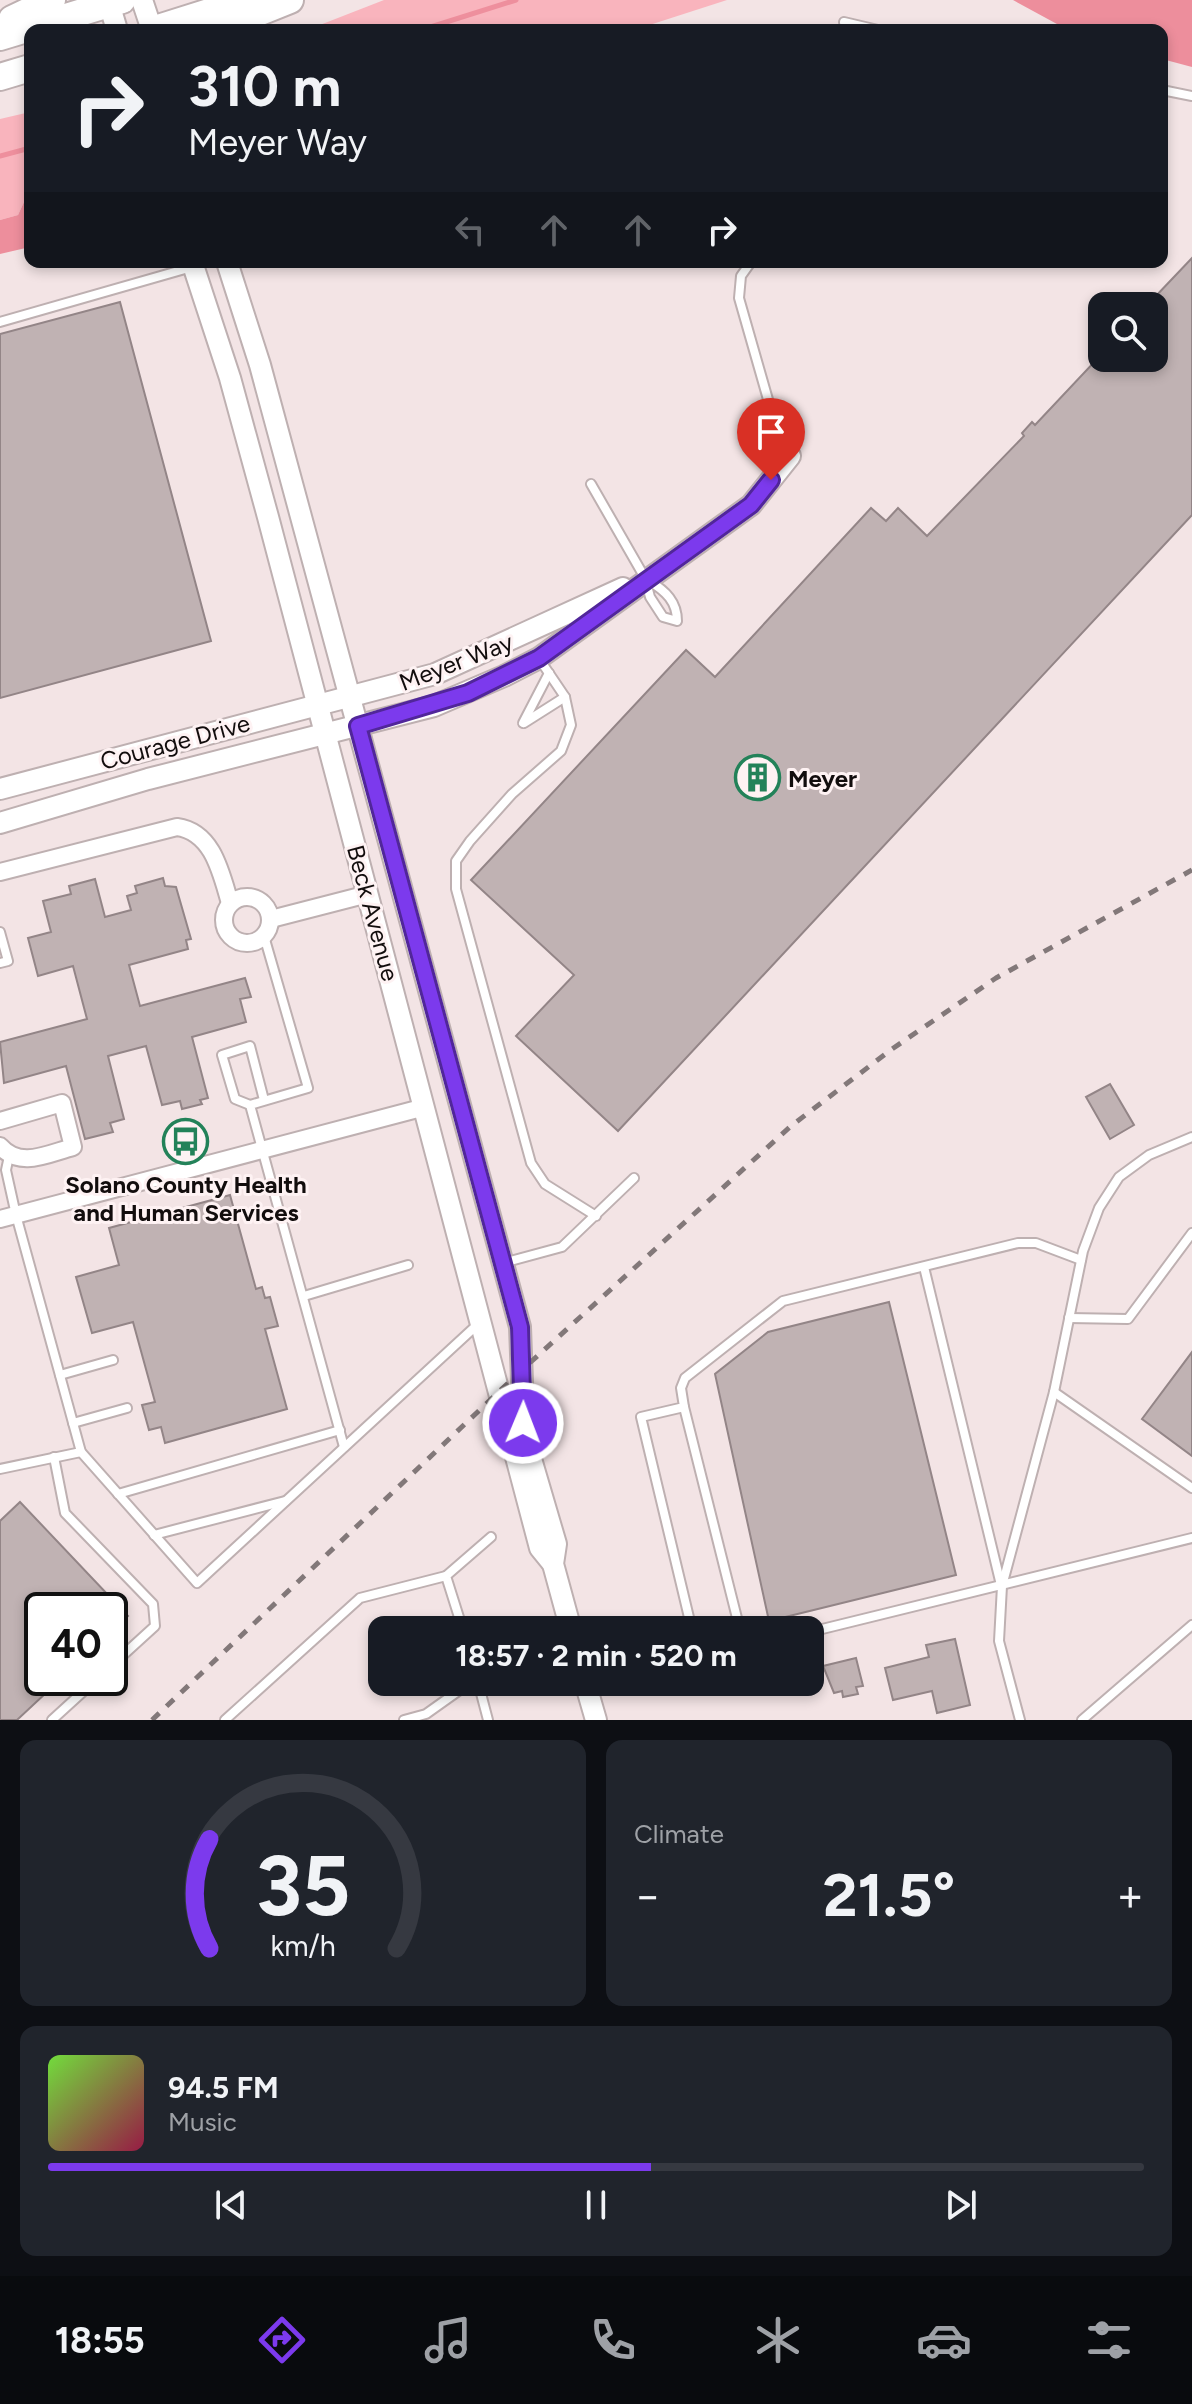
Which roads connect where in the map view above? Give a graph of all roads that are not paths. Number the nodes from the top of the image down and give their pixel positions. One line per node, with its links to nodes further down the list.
1 (52, 0): 7 (highway)
2 (142, 0): 10 (street)
3 (247, 0): 11 (highway)
4 (290, 0): 12 (highway)
5 (113, 1): 8 (highway); 9 (street)
6 (844, 22): 13 (lane)
7 (0, 23)
8 (41, 24)
9 (116, 24)
10 (150, 24)
11 (171, 24)
12 (230, 24)
13 (852, 24)
14 (24, 29): 15 (highway)
15 (0, 37)
16 (24, 70): 17 (highway)
17 (0, 77)
18 (1168, 91): 19 (lane)
19 (1192, 96)
20 (179, 268): 24 (lane)
21 (193, 268): 31 (street, Beck Avenue)
22 (229, 268): 29 (street, Beck Avenue)
23 (747, 268): 25 (lane)
24 (0, 322)
25 (790, 456): 27 (street, Meyer Way)
26 (591, 484): 27 (lane)
27 (645, 578): 27 (lane); 28 (street, Meyer Way); 29 (street, Meyer Way)
28 (544, 665): 30 (lane); 30 (lane); 32 (street, Meyer Way)
29 (350, 697): 31 (street, Courage Drive); 32 (street, Beck Avenue)
30 (565, 697): 51 (lane)
31 (317, 705): 33 (street, Beck Avenue); 34 (street, Courage Drive)
32 (358, 726): 33 (street, Meyer Way); 55 (street, Beck Avenue)
33 (325, 734): 35 (street, Courage Drive); 37 (street, Beck Avenue)
34 (0, 789)
35 (0, 823)
36 (0, 872): 38 (street)
37 (368, 894): 39 (street); 45 (street, Beck Avenue)
38 (230, 903): 39 (street); 41 (street)
39 (271, 919): 41 (street)
40 (0, 932): 42 (lane)
41 (264, 936): 43 (lane)
42 (0, 963)
43 (264, 1100): 44 (lane); 44 (lane)
44 (250, 1105): 48 (lane)
45 (425, 1107): 48 (street); 60 (street, Beck Avenue)
46 (0, 1121): 49 (street)
47 (1192, 1137): 54 (lane)
48 (265, 1149): 52 (street); 58 (lane)
49 (4, 1151): 52 (lane)
50 (634, 1178): 51 (lane)
51 (596, 1216): 55 (lane)
52 (8, 1217): 62 (lane)
53 (1192, 1233): 59 (lane)
54 (1081, 1260): 57 (lane); 59 (lane)
55 (503, 1263): 78 (street, Beck Avenue)
56 (408, 1265): 58 (lane)
57 (924, 1267): 64 (lane); 80 (lane)
58 (304, 1296): 67 (lane)
59 (1069, 1318): 63 (lane)
60 (480, 1322): 68 (lane); 78 (street, Beck Avenue)
61 (113, 1360): 62 (lane)
62 (60, 1375): 66 (lane)
63 (1054, 1392): 72 (lane); 80 (lane)
64 (684, 1407): 83 (lane); 84 (lane)
65 (127, 1408): 66 (lane)
66 (73, 1423): 69 (lane)
67 (340, 1430): 68 (lane); 73 (lane)
68 (344, 1447): 74 (lane)
69 (81, 1452): 70 (lane); 73 (lane)
70 (54, 1457): 71 (lane); 87 (lane)
71 (0, 1469)
72 (1192, 1488)
73 (118, 1494): 75 (lane)
74 (286, 1501): 75 (lane); 75 (lane)
75 (154, 1535)
76 (491, 1537): 79 (lane)
77 (1192, 1538): 80 (lane)
78 (553, 1564): 82 (street, Beck Avenue)
79 (446, 1576): 81 (lane); 93 (lane)
80 (1002, 1586): 86 (lane); 97 (lane)
81 (459, 1616)
82 (567, 1616)
83 (689, 1616)
84 (736, 1616)
85 (1192, 1625): 98 (lane)
86 (824, 1629)
87 (128, 1651)
88 (78, 1696): 92 (lane)
89 (451, 1696): 94 (lane)
90 (482, 1696): 95 (lane)
91 (593, 1696): 96 (street)
92 (52, 1720)
93 (225, 1720)
94 (404, 1720)
95 (488, 1720)
96 (596, 1720)
97 (1020, 1720)
98 (1082, 1720)

